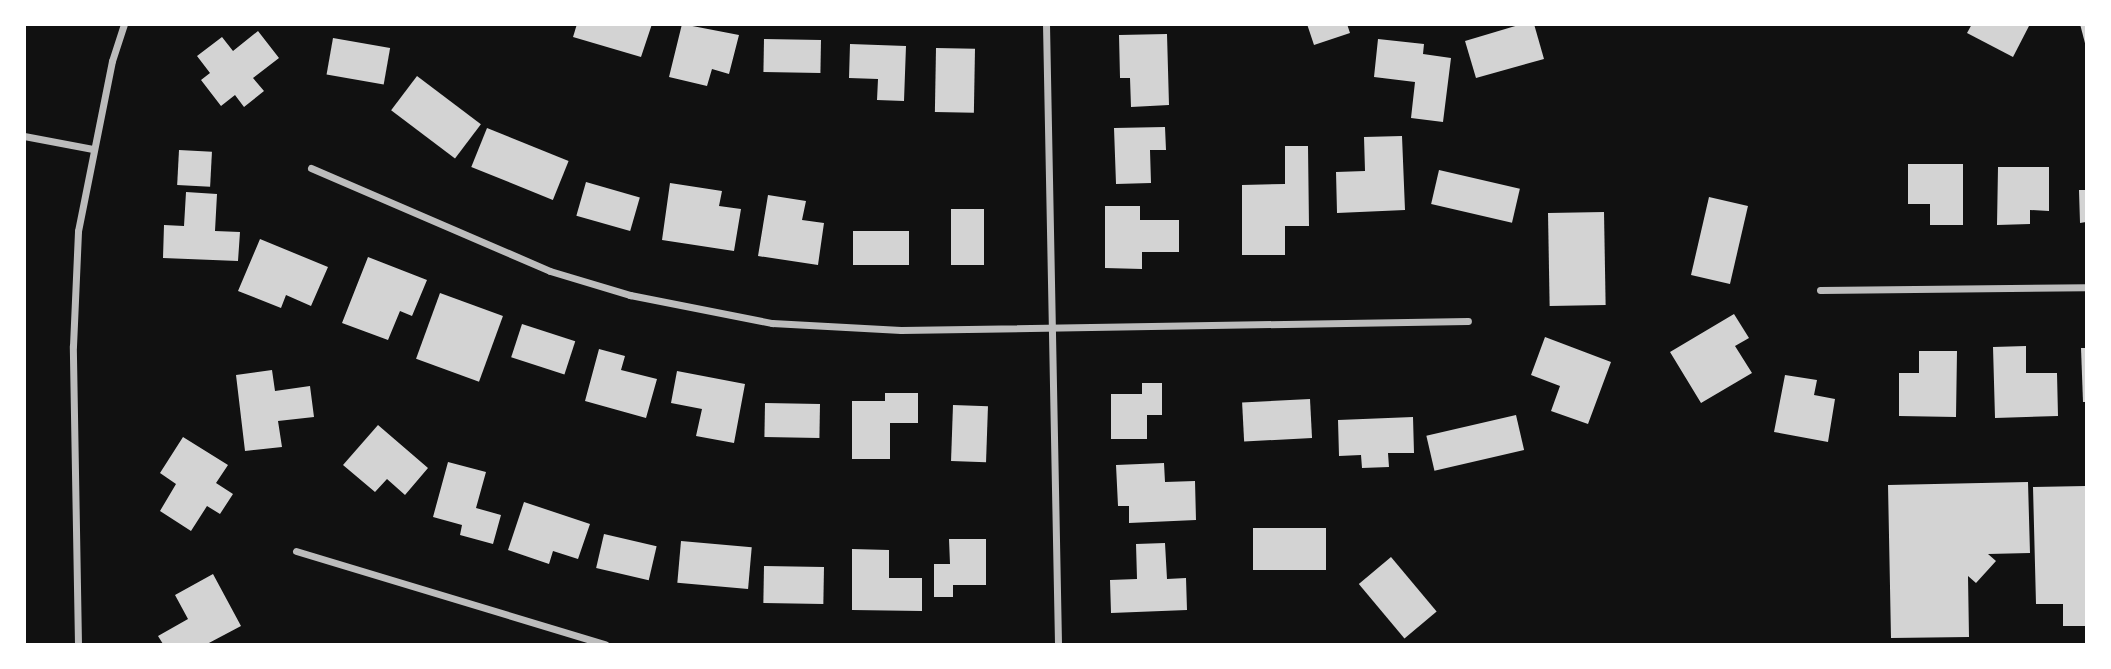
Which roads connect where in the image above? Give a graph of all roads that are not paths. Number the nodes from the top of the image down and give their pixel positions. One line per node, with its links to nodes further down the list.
1 (124, 24): 4 (street)
2 (1046, 24): 9 (street)
3 (24, 136): 4 (street)
4 (93, 149): 11 (street)
5 (311, 168): 9 (street)
6 (2087, 287): 7 (street)
7 (1819, 290)
8 (1468, 321): 9 (street)
9 (1051, 328): 13 (street)
10 (296, 551): 12 (street)
11 (78, 645)
12 (605, 645)
13 (1058, 645)

